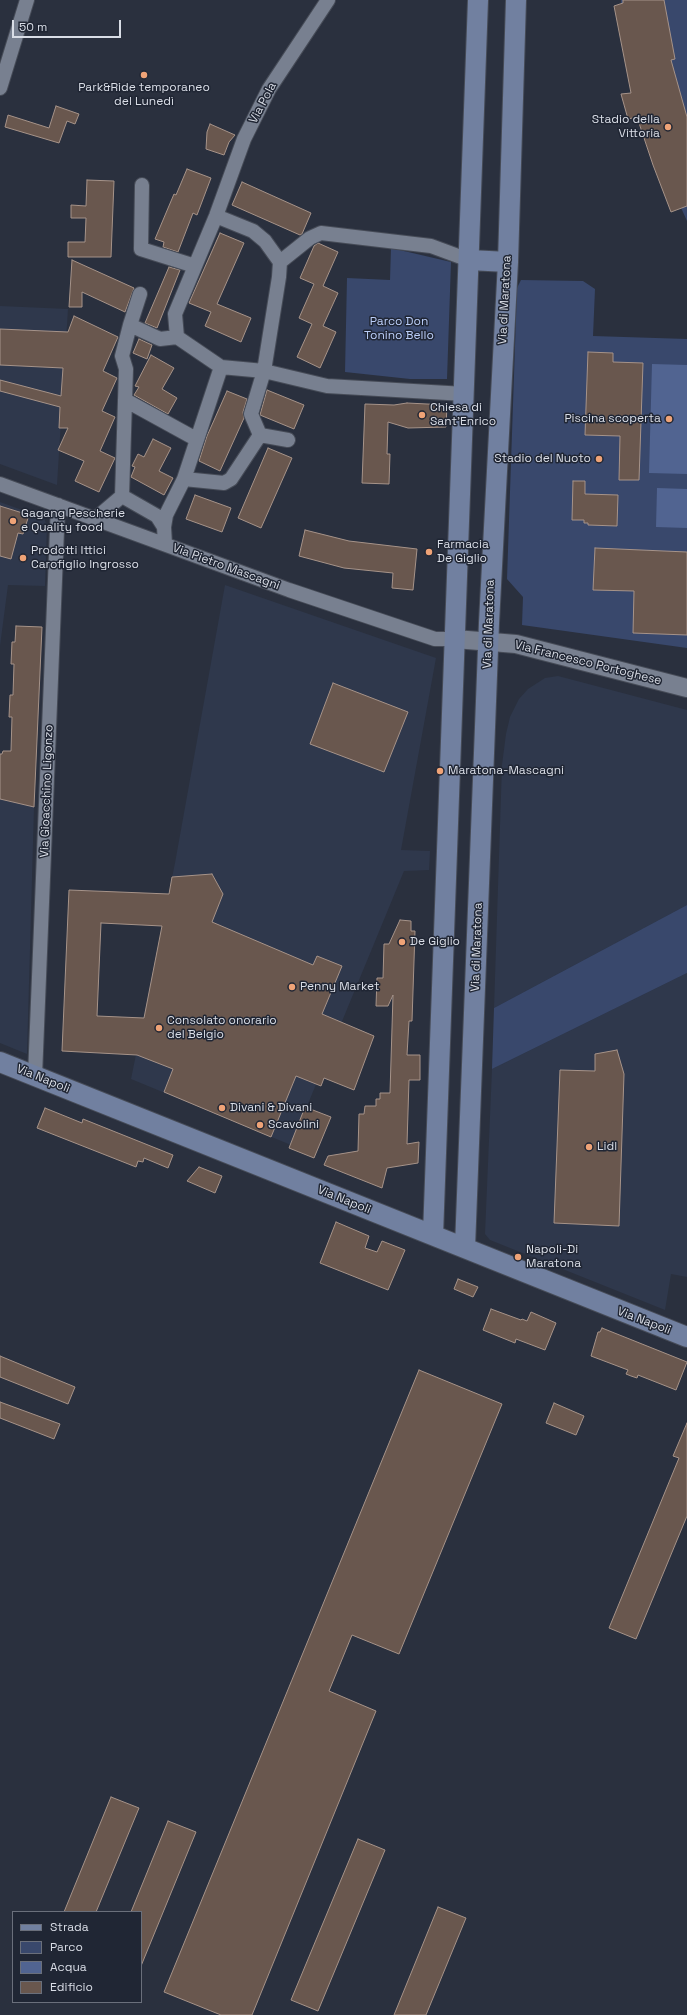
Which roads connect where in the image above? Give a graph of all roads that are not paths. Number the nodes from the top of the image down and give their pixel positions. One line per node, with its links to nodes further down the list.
1 (27, 0): 5 (street)
2 (328, 0): 7 (street, Via Pola)
3 (478, 0): 8 (main road)
4 (516, 0): 10 (main road, Via di Maratona)
5 (0, 88)
6 (142, 185): 11 (street)
7 (216, 216): 9 (street); 11 (street, Via Pola)
8 (469, 260): 9 (street); 10 (main road); 17 (main road)
9 (280, 262): 16 (street)
10 (508, 262): 30 (main road, Via di Maratona)
11 (196, 266): 14 (street, Via Pola)
12 (140, 294): 13 (street)
13 (130, 325): 14 (street); 18 (street)
14 (177, 337): 15 (street)
15 (221, 367): 16 (street); 20 (street)
16 (264, 371): 17 (street); 19 (street)
17 (465, 394): 29 (main road)
18 (125, 400): 20 (street); 24 (street)
19 (260, 435): 21 (street); 22 (street)
20 (196, 439): 22 (street)
21 (288, 440)
22 (184, 479): 27 (street)
23 (0, 484): 25 (street, Via Pietro Mascagni)
24 (122, 496): 26 (street); 27 (street)
25 (58, 505): 26 (street, Via Pietro Mascagni); 33 (street, Via Gioacchino Ligonzo)
26 (95, 519): 28 (street, Via Pietro Mascagni)
27 (164, 527): 28 (street)
28 (165, 544): 29 (street, Via Pietro Mascagni)
29 (455, 639): 30 (street, Via Francesco Portoghese); 34 (main road)
30 (489, 642): 31 (street, Via Francesco Portoghese); 35 (main road, Via di Maratona)
31 (687, 688)
32 (0, 1062): 33 (main road, Via Napoli)
33 (35, 1076): 34 (main road, Via Napoli)
34 (433, 1235): 35 (main road, Via Napoli)
35 (465, 1247): 36 (main road, Via Napoli)
36 (687, 1337)

